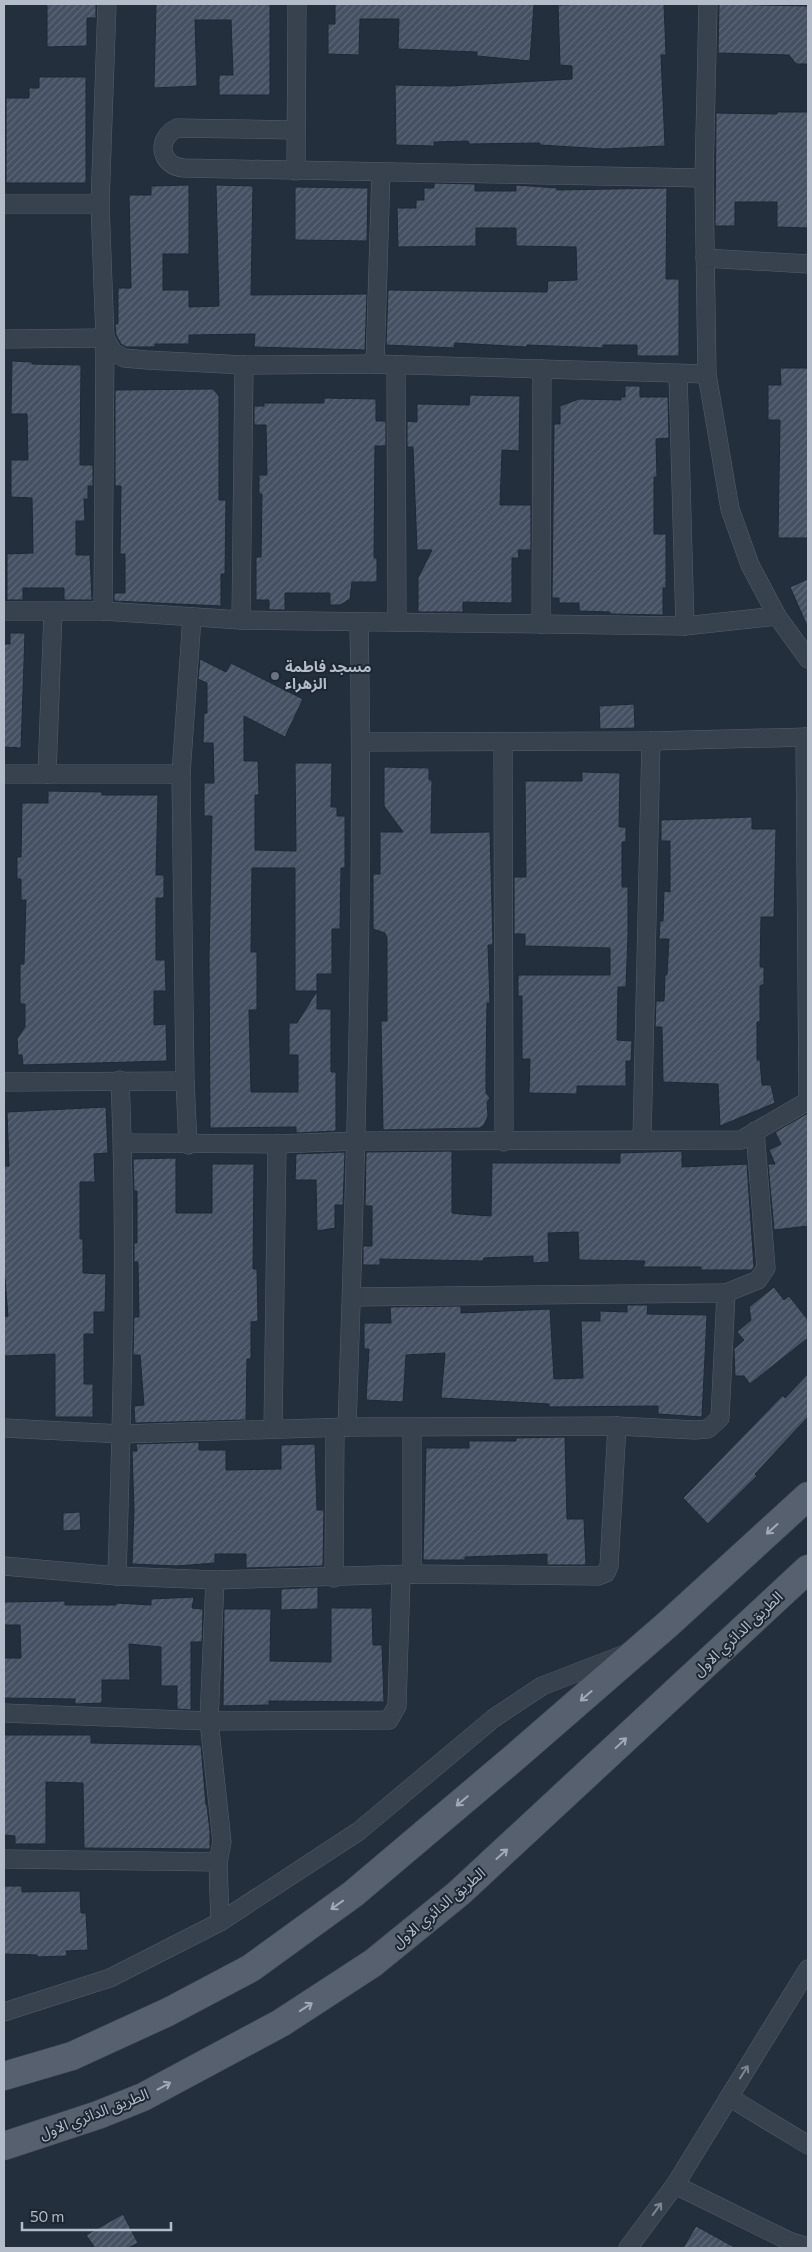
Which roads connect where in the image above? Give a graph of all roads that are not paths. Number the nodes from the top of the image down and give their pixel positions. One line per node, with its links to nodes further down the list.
1 (106, 4): 9 (street)
2 (297, 4): 4 (street)
3 (708, 4): 7 (street)
4 (295, 130): 5 (street); 5 (street)
5 (296, 171): 6 (street)
6 (381, 172): 7 (street); 14 (street)
7 (704, 178): 10 (street)
8 (4, 204): 9 (street)
9 (100, 204): 12 (street)
10 (705, 258): 11 (street); 19 (street)
11 (808, 264)
12 (104, 338): 13 (street); 15 (street); 21 (street)
13 (4, 339)
14 (375, 364): 15 (street); 16 (street)
15 (244, 365): 25 (street)
16 (396, 365): 17 (street); 27 (street)
17 (542, 369): 18 (street); 28 (street)
18 (678, 374): 19 (street); 29 (street)
19 (707, 374): 23 (street)
20 (4, 611): 22 (street)
21 (104, 611): 22 (street); 24 (street)
22 (52, 613): 36 (street)
23 (777, 616): 29 (street); 30 (street)
24 (192, 617): 25 (street); 37 (street)
25 (241, 620): 26 (street)
26 (358, 622): 27 (street); 33 (street)
27 (397, 622): 28 (street)
28 (541, 624): 29 (street)
29 (685, 626)
30 (808, 659)
31 (807, 737): 32 (street); 41 (street)
32 (651, 741): 34 (street); 43 (street)
33 (361, 742): 34 (street); 44 (street)
34 (503, 742): 45 (street)
35 (4, 774): 36 (street)
36 (47, 774): 37 (street)
37 (181, 774): 39 (street)
38 (120, 1080): 39 (street); 40 (street); 46 (street)
39 (185, 1081): 48 (street)
40 (4, 1082)
41 (808, 1101): 42 (street)
42 (755, 1131): 43 (street); 49 (street)
43 (642, 1139): 45 (street)
44 (357, 1141): 45 (street); 47 (street); 50 (street)
45 (504, 1142)
46 (123, 1143): 48 (street); 56 (street)
47 (277, 1144): 48 (street); 55 (street)
48 (188, 1145)
49 (726, 1293): 50 (street); 51 (street)
50 (352, 1297): 53 (street)
51 (617, 1426): 54 (street); 60 (street)
52 (4, 1428): 56 (street)
53 (341, 1428): 54 (street); 55 (street); 62 (street)
54 (412, 1428): 60 (street)
55 (273, 1429): 56 (street)
56 (122, 1434): 61 (street)
57 (808, 1496): 64 (main road, one-way to 64)
58 (4, 1566): 61 (street)
59 (808, 1569): 75 (main road, الطريق الدائري الاول, one-way to 59)
60 (407, 1575): 62 (street); 66 (street)
61 (116, 1576): 63 (street)
62 (334, 1578): 63 (street)
63 (215, 1580): 66 (street)
64 (642, 1647): 69 (street); 72 (main road, one-way to 72)
65 (4, 1712): 66 (street)
66 (209, 1721): 68 (street)
67 (4, 1859): 68 (street)
68 (218, 1862): 69 (street)
69 (220, 1922): 71 (street)
70 (808, 1969): 73 (street, one-way to 70)
71 (4, 2012)
72 (4, 2076)
73 (729, 2097): 74 (street); 76 (street)
74 (808, 2145)
75 (4, 2146)
76 (675, 2184): 77 (street); 78 (street, one-way to 76)
77 (808, 2247)
78 (628, 2248)

